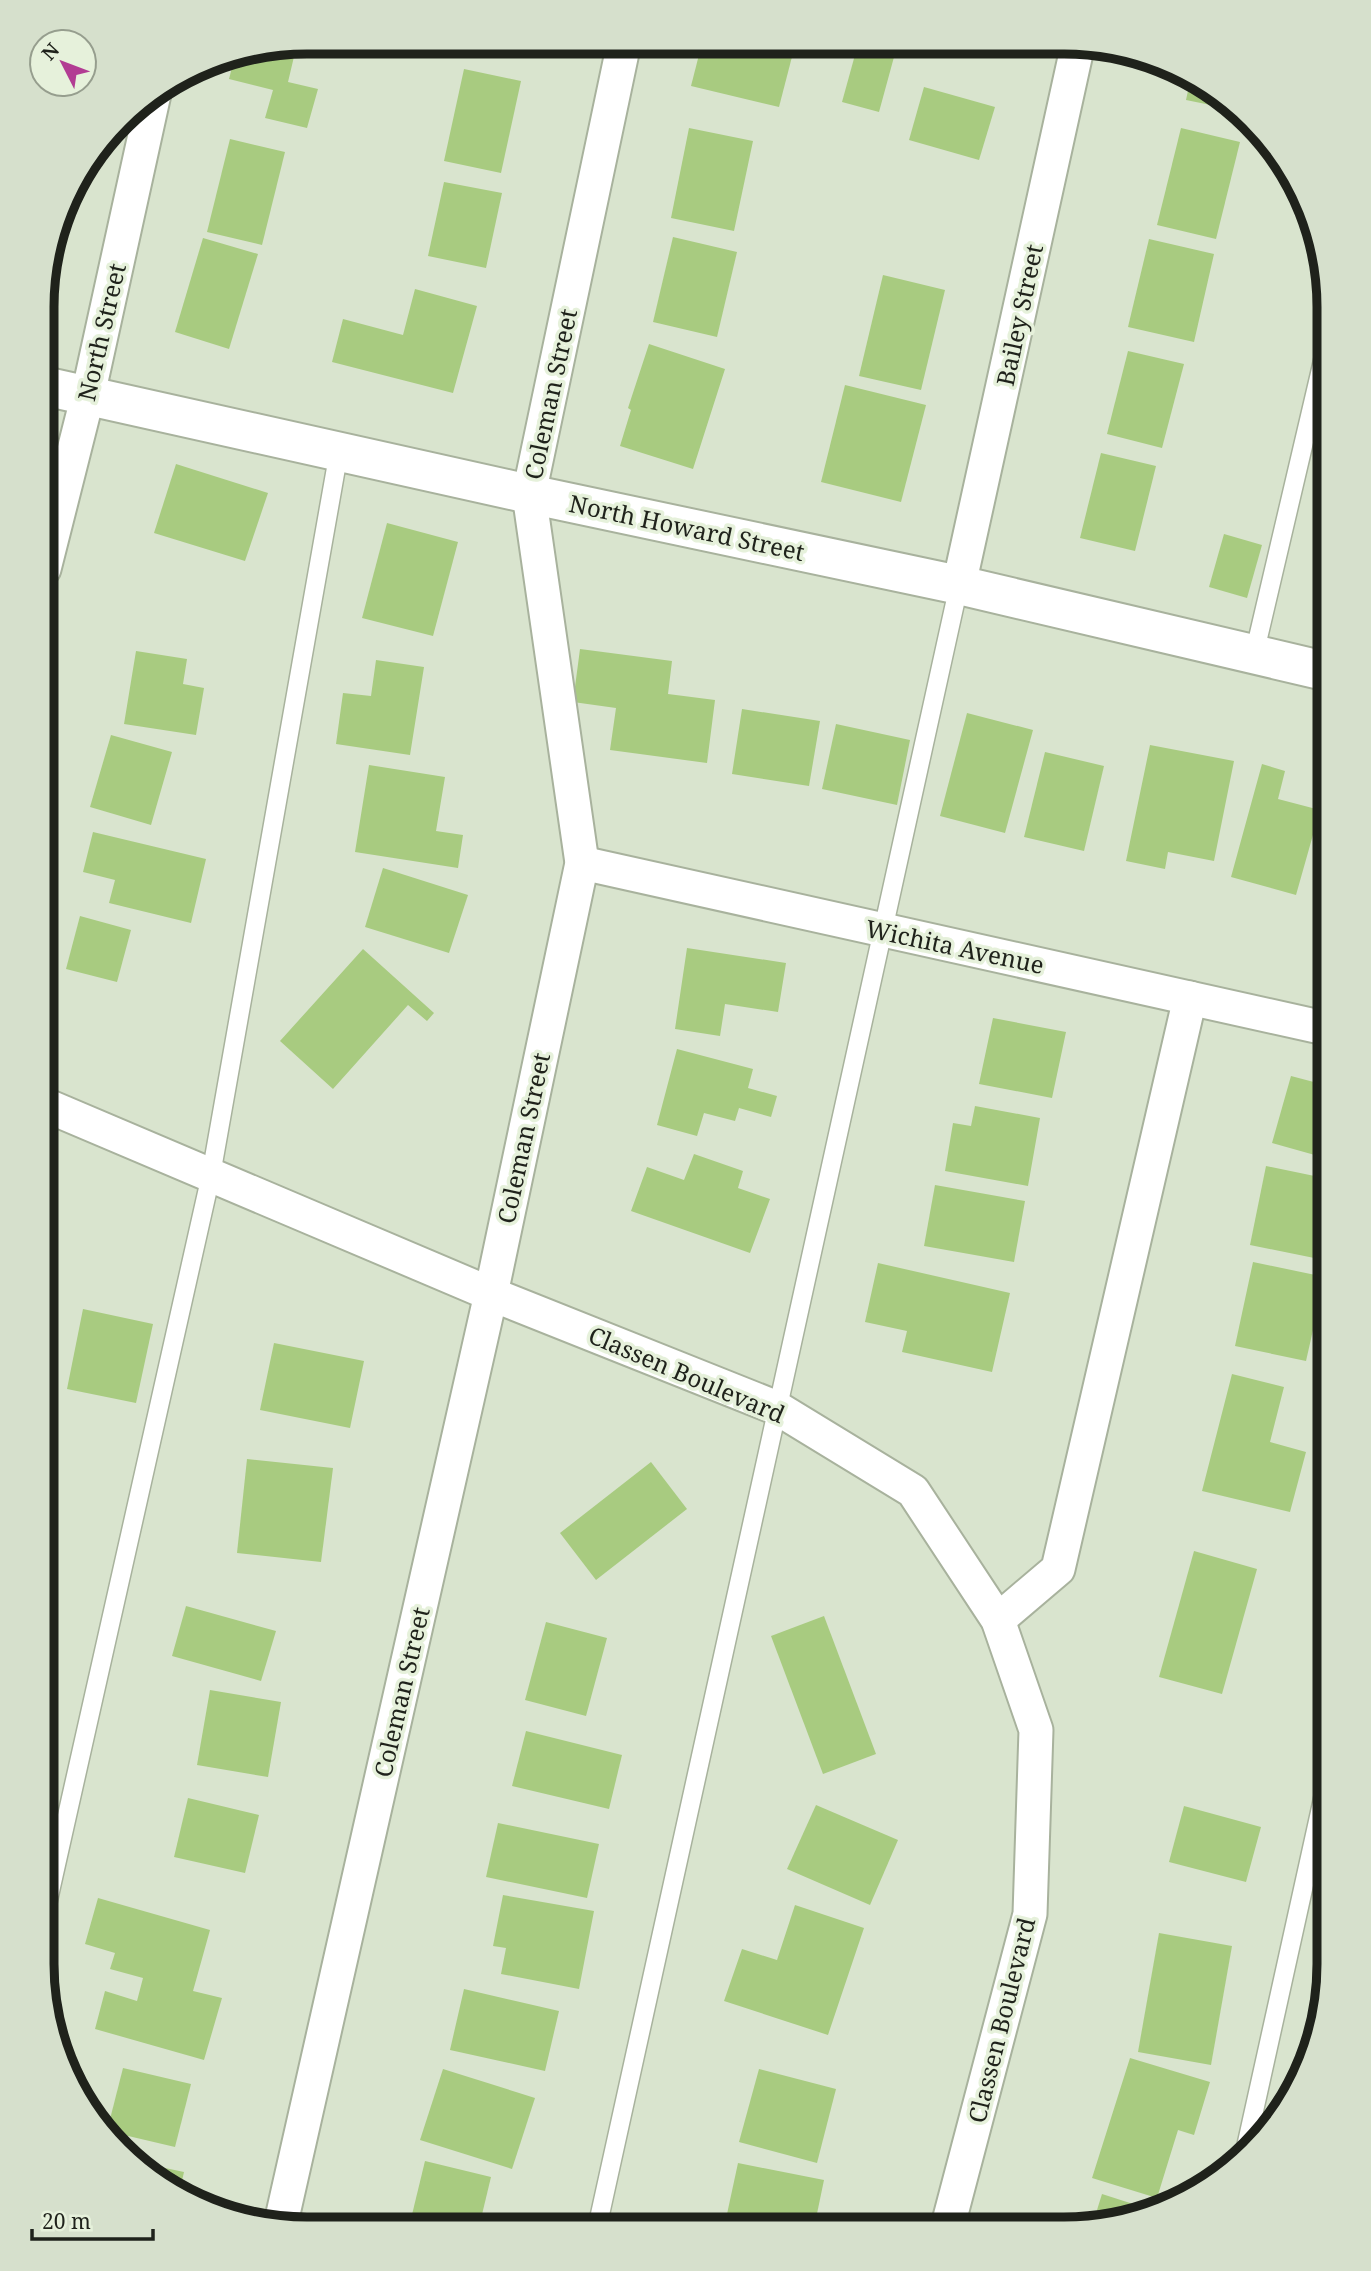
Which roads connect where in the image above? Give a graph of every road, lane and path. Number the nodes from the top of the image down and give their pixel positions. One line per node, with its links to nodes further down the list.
1 (622, 54): 8 (street, Coleman Street)
2 (1076, 55): 10 (street, Bailey Street)
3 (151, 108): 6 (street, North Street)
4 (1317, 386): 11 (lane)
5 (54, 388): 6 (street, North Howard Street)
6 (88, 395): 7 (street, North Howard Street); 9 (street, North Street)
7 (339, 451): 8 (street, North Howard Street); 18 (lane)
8 (529, 494): 10 (street, North Howard Street); 13 (street, Coleman Street)
9 (54, 529)
10 (959, 585): 11 (street, North Howard Street); 14 (lane)
11 (1254, 655): 12 (street, North Howard Street)
12 (1317, 669)
13 (582, 863): 14 (street, Wichita Avenue); 19 (street, Coleman Street)
14 (883, 930): 15 (street, Wichita Avenue); 20 (lane)
15 (1190, 998): 16 (street, Wichita Avenue); 21 (street)
16 (1317, 1026)
17 (54, 1109): 18 (street, Classen Boulevard)
18 (211, 1175): 19 (street, Classen Boulevard); 23 (lane)
19 (491, 1294): 20 (street, Classen Boulevard); 25 (street, Coleman Street)
20 (777, 1408): 21 (street, Classen Boulevard); 26 (lane)
21 (998, 1620): 27 (street, Classen Boulevard)
22 (1317, 1826): 24 (lane)
23 (54, 1874)
24 (1248, 2137)
25 (283, 2216)
26 (599, 2217)
27 (950, 2217)

